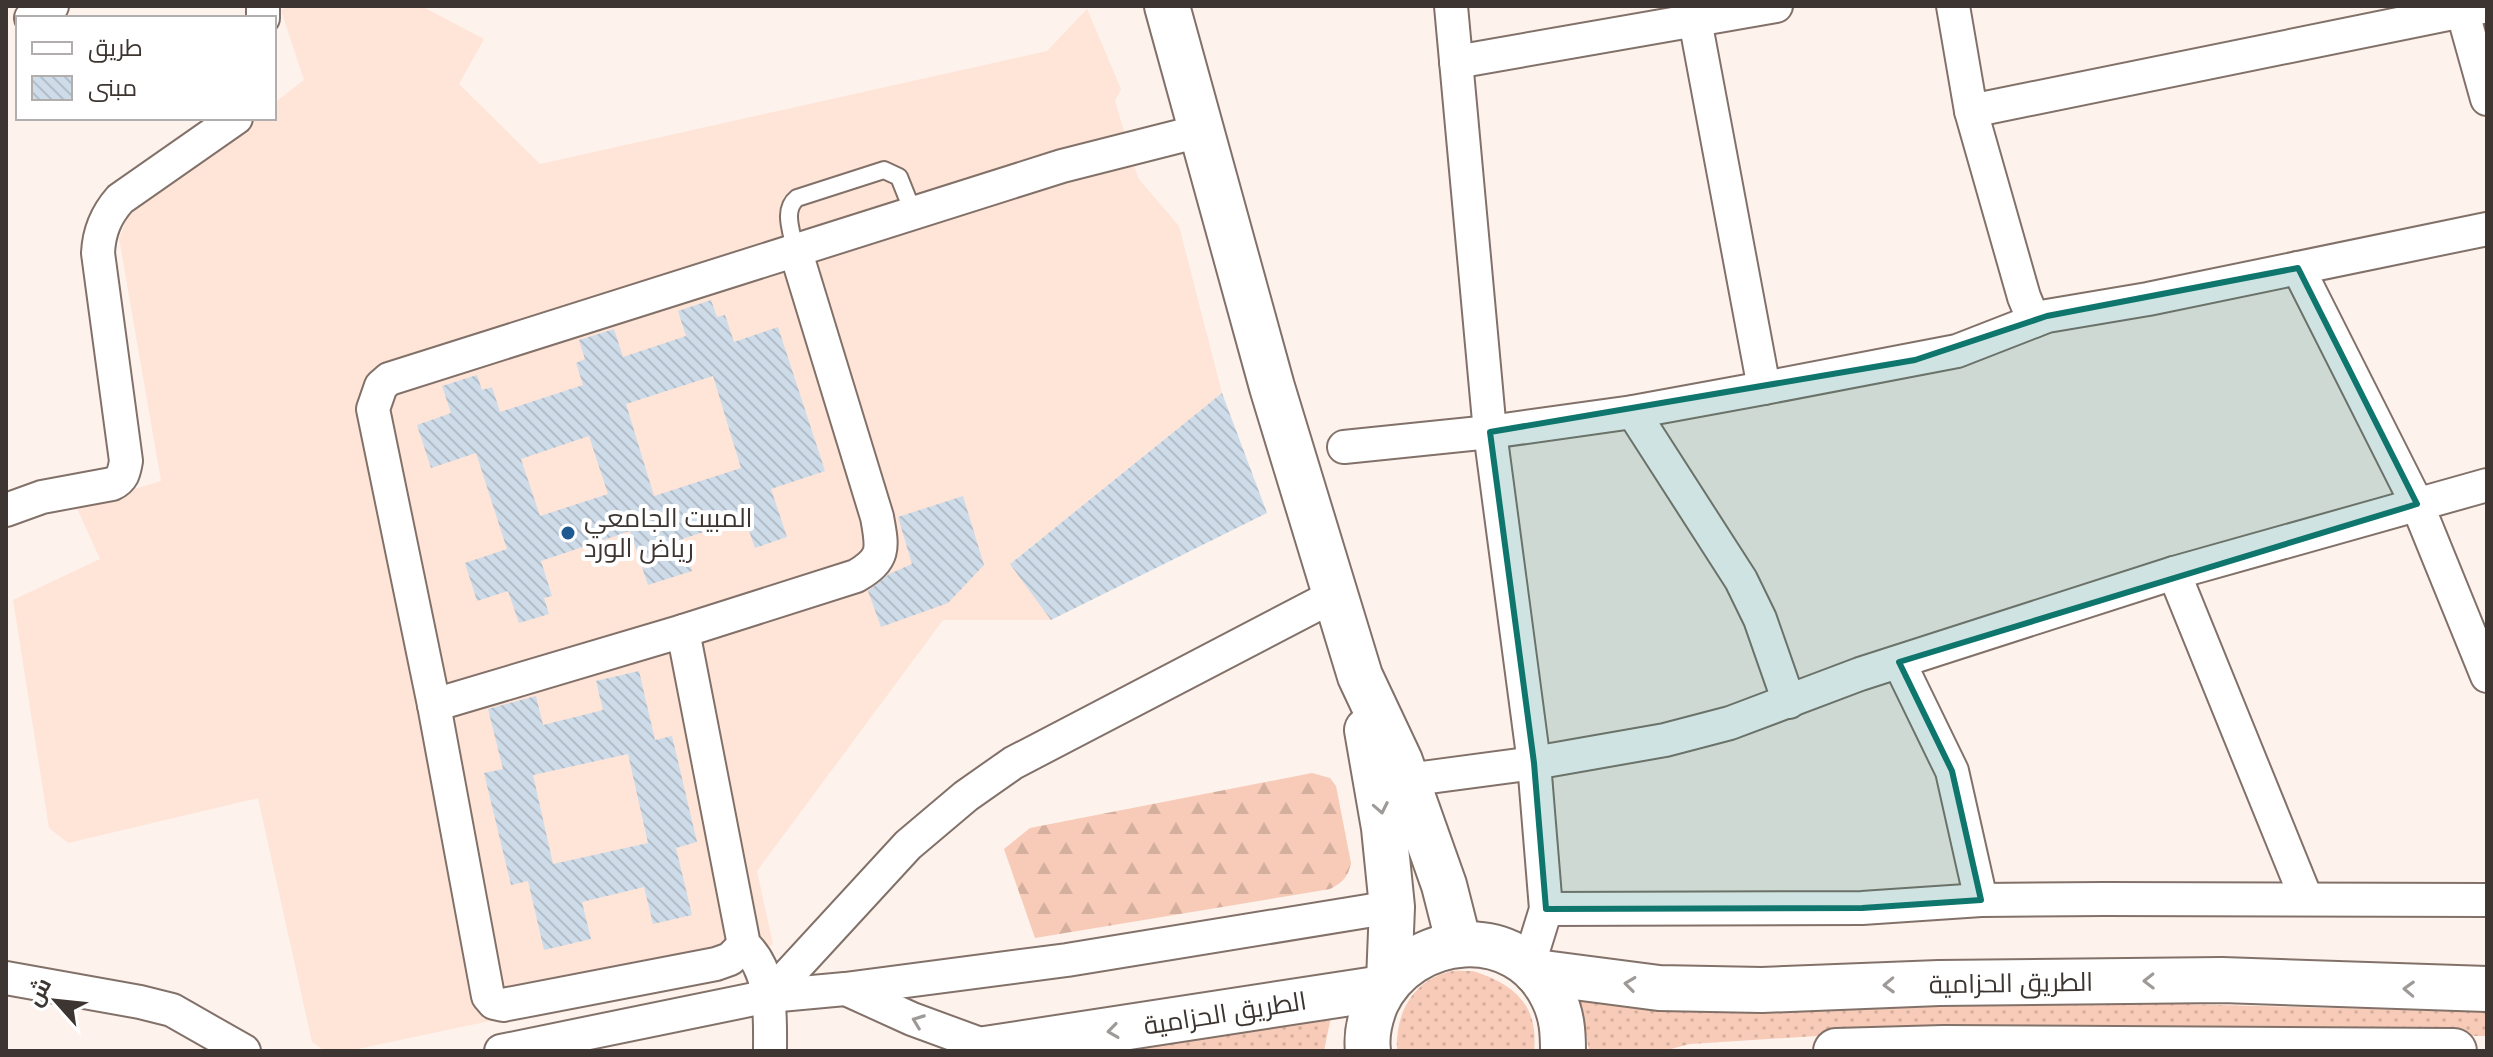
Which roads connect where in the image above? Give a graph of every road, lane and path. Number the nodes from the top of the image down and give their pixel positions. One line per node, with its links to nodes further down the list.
1 (52, 6): 7 (street)
2 (1167, 6): 13 (main road)
3 (1451, 6): 9 (street)
4 (1776, 6): 8 (street)
5 (1953, 6): 11 (street)
6 (2470, 8): 10 (street); 11 (street)
7 (34, 16)
8 (1695, 20): 9 (street); 19 (street)
9 (1456, 62): 21 (street)
10 (2487, 99)
11 (1971, 111): 18 (street)
12 (233, 120): 25 (street)
13 (1200, 131): 14 (street); 27 (main road)
14 (913, 212): 16 (street); 16 (lane)
15 (2487, 229): 17 (street)
16 (795, 249): 28 (street); 33 (street)
17 (2298, 268): 18 (street); 24 (street)
18 (2034, 321): 19 (street)
19 (1764, 388): 20 (street)
20 (1633, 412): 21 (street); 32 (street)
21 (1490, 432): 22 (street); 34 (street)
22 (1344, 447)
23 (2487, 485): 24 (street)
24 (2417, 504): 26 (street); 31 (street)
25 (6, 510)
26 (2174, 573): 29 (street); 36 (street)
27 (1335, 595): 30 (main road); 48 (street)
28 (683, 631): 33 (street); 42 (street)
29 (1899, 662): 32 (street); 37 (street)
30 (1360, 676): 35 (main road); 39 (main road, one-way to 39)
31 (2487, 676)
32 (1789, 702): 34 (street)
33 (434, 705): 42 (street)
34 (1534, 763): 35 (street); 40 (street)
35 (1407, 780): 41 (main road)
36 (2306, 898): 37 (street); 38 (street)
37 (1981, 900): 40 (street)
38 (2487, 900)
39 (1392, 907): 45 (main road); 46 (street)
40 (1546, 909): 43 (street)
41 (1459, 944): 43 (main road, الطريق الحزامية); 45 (main road, الطريق الحزامية)
42 (744, 945): 48 (street)
43 (1532, 969): 47 (main road, الطريق الحزامية, one-way to 43); 54 (main road, الطريق الحزامية)
44 (6, 978): 50 (street)
45 (1386, 984): 49 (main road, الطريق الحزامية, one-way to 49); 53 (main road)
46 (845, 989): 48 (street); 49 (street, one-way to 46)
47 (2487, 989)
48 (769, 996): 51 (street); 52 (street)
49 (982, 1050)
50 (244, 1051)
51 (501, 1051)
52 (770, 1051)
53 (1368, 1051)
54 (1563, 1051)
55 (1836, 1051): 56 (main road)
56 (2454, 1051)

